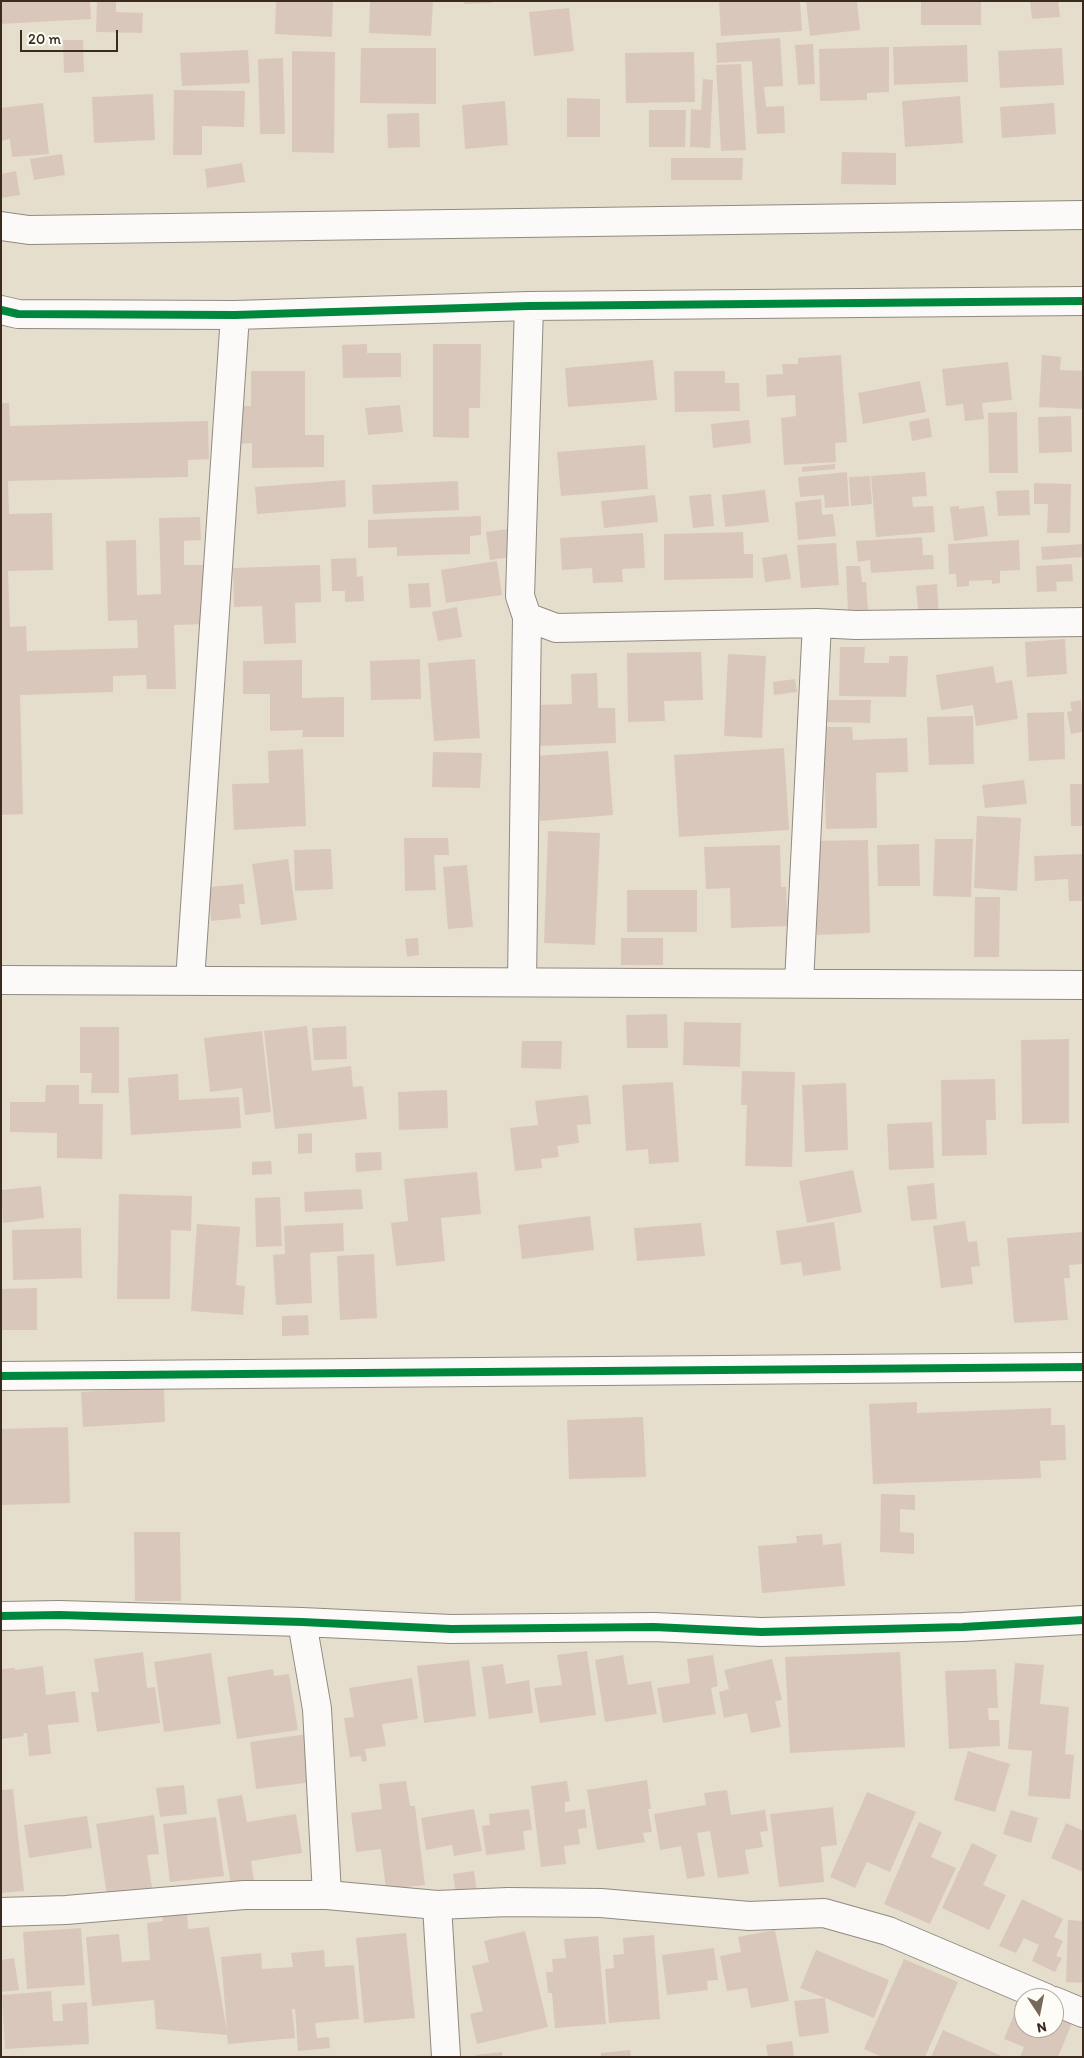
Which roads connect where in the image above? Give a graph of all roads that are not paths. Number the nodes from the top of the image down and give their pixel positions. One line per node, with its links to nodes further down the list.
1 (1083, 215): 2 (street)
2 (1, 226)
3 (1083, 301): 4 (street)
4 (529, 306): 6 (street); 7 (street)
5 (1, 310): 6 (street)
6 (235, 315): 11 (street)
7 (527, 617): 9 (street); 12 (street)
8 (1083, 622): 9 (street)
9 (816, 623): 13 (street)
10 (1, 980): 11 (street)
11 (190, 980): 12 (street)
12 (522, 982): 13 (street)
13 (799, 983): 14 (street)
14 (1083, 985)
15 (1083, 1367): 16 (street)
16 (1, 1376)
17 (1, 1616): 19 (street)
18 (1083, 1620): 19 (street)
19 (302, 1622): 20 (street)
20 (327, 1895): 21 (street); 22 (street)
21 (437, 1905): 23 (street); 26 (street)
22 (1, 1912)
23 (1022, 1988)
24 (1064, 2005): 25 (street)
25 (1083, 2014)
26 (446, 2057)

